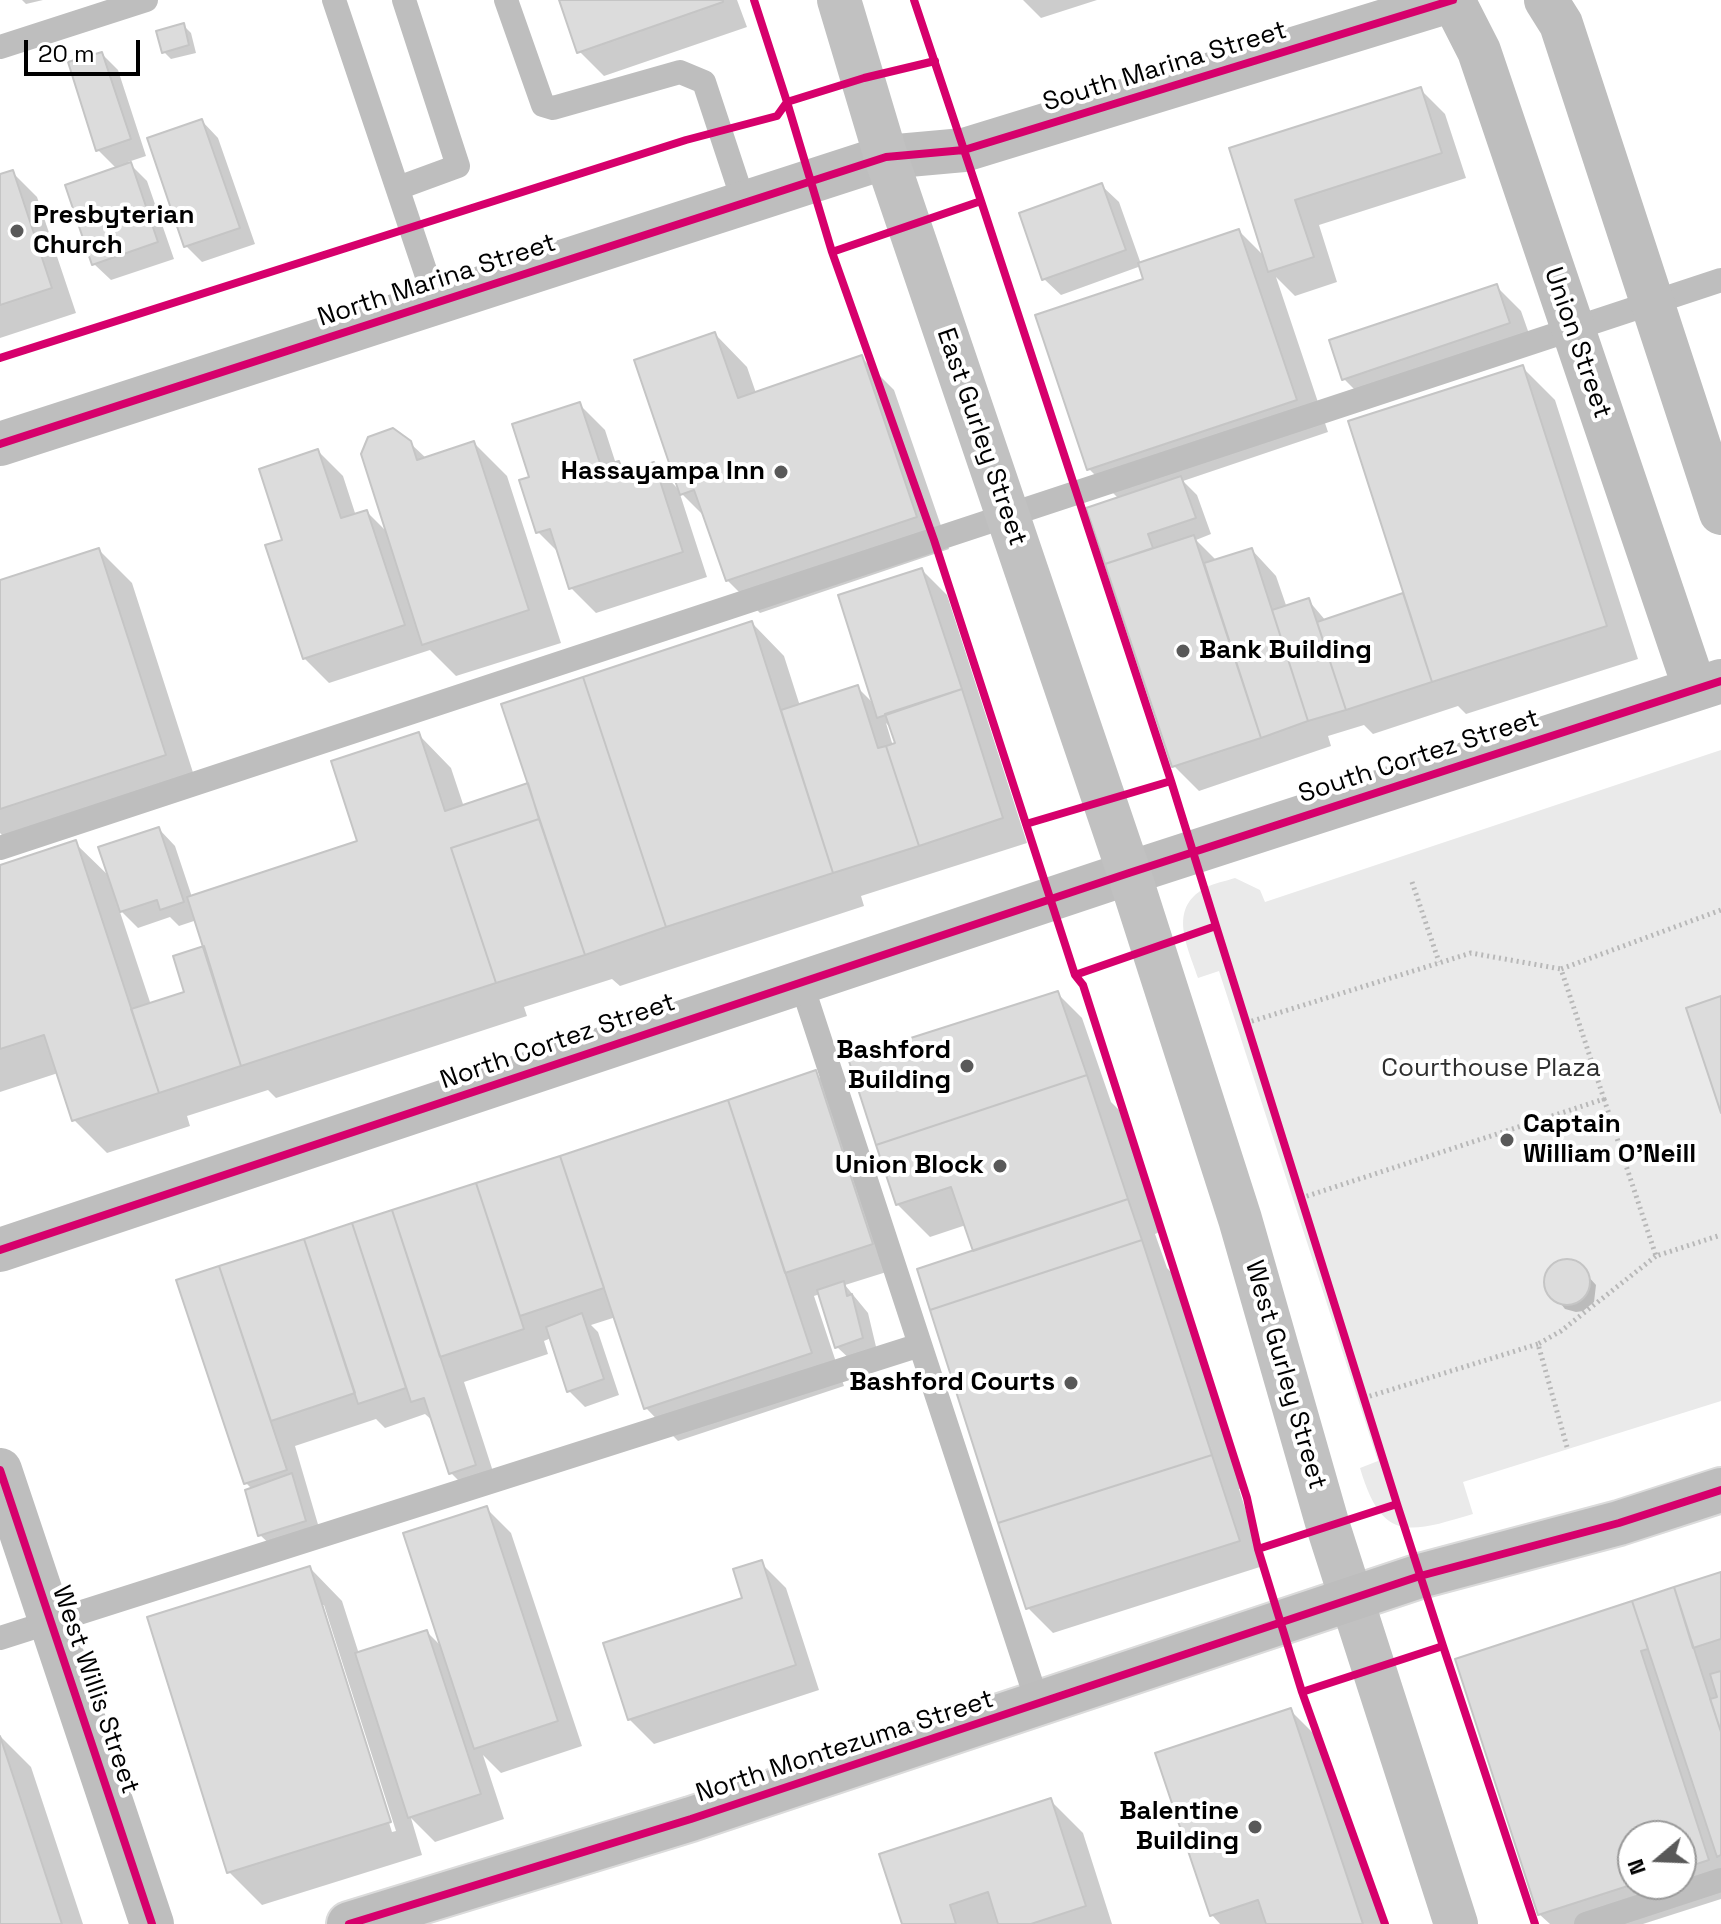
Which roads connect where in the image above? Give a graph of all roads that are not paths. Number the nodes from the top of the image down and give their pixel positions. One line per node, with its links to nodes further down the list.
1 (146, 0): 8 (lane)
2 (334, 0): 10 (lane)
3 (404, 0): 10 (lane)
4 (506, 0): 11 (lane)
5 (839, 0): 9 (main road, East Gurley Street)
6 (1453, 0): 9 (street, South Marina Street); 15 (street, Union Street)
7 (1546, 0): 13 (street)
8 (0, 47)
9 (886, 157): 11 (street, North Marina Street); 18 (main road, East Gurley Street)
10 (398, 188): 14 (lane)
11 (744, 203): 14 (street, North Marina Street)
12 (1721, 280): 13 (lane)
13 (1652, 302): 15 (lane); 17 (street)
14 (436, 303): 16 (street, North Marina Street)
15 (1571, 329): 18 (lane); 19 (street, Union Street)
16 (0, 444)
17 (1721, 513)
18 (1008, 516): 20 (lane); 21 (main road, East Gurley Street)
19 (1708, 685): 21 (street, South Cortez Street)
20 (0, 848)
21 (1129, 873): 22 (street, North Cortez Street); 27 (main road, West Gurley Street)
22 (801, 982): 23 (street, North Cortez Street); 24 (lane)
23 (0, 1250)
24 (920, 1345): 28 (lane); 30 (lane)
25 (0, 1470): 28 (street, West Willis Street)
26 (1721, 1490): 27 (main road, North Montezuma Street)
27 (1352, 1599): 30 (main road, North Montezuma Street); 34 (main road, West Gurley Street)
28 (51, 1621): 29 (lane); 32 (street, West Willis Street)
29 (0, 1638)
30 (1038, 1704): 33 (main road, North Montezuma Street)
31 (1721, 1880): 35 (lane)
32 (152, 1924)
33 (349, 1924)
34 (1456, 1924)
35 (1586, 1924)

